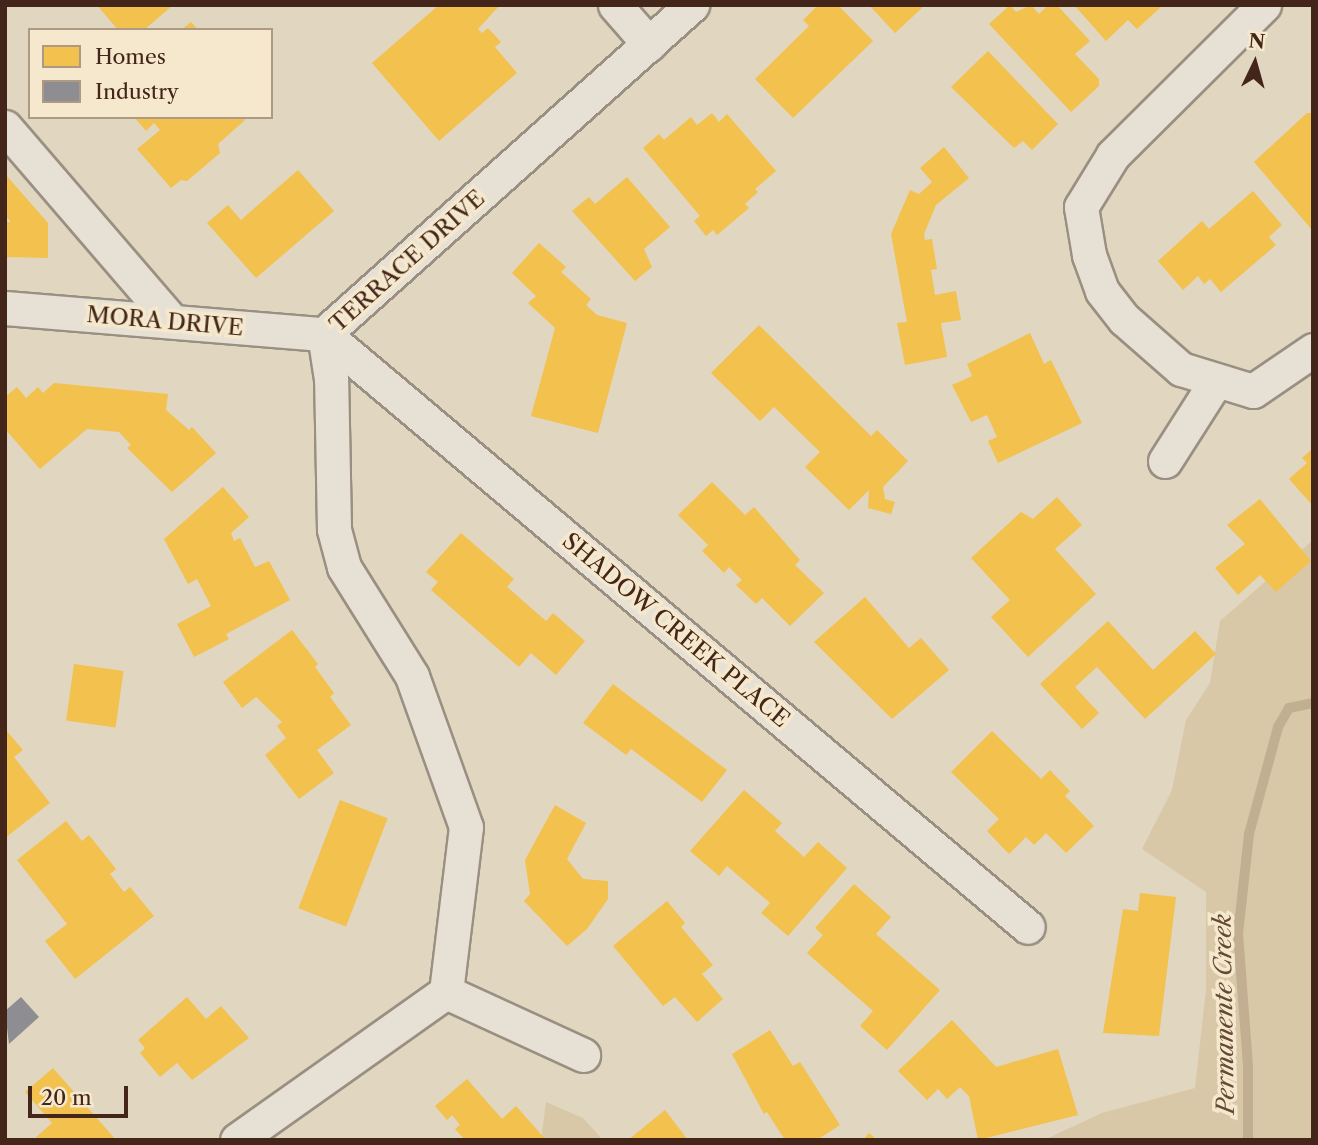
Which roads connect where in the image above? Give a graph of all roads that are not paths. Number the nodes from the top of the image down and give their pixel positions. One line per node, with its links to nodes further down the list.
1 (615, 5): 4 (street)
2 (692, 5): 4 (street, TERRACE DRIVE)
3 (1264, 5): 10 (street)
4 (649, 44): 8 (street, TERRACE DRIVE)
5 (5, 127): 7 (street)
6 (5, 308): 7 (street, MORA DRIVE)
7 (170, 319): 8 (street, MORA DRIVE)
8 (324, 334): 12 (street, SHADOW CREEK PLACE); 13 (street, TERRACE DRIVE)
9 (1313, 350): 10 (street)
10 (1216, 381): 11 (street)
11 (1165, 461)
12 (1028, 927)
13 (446, 992): 14 (street); 15 (street)
14 (583, 1055)
15 (237, 1140)

